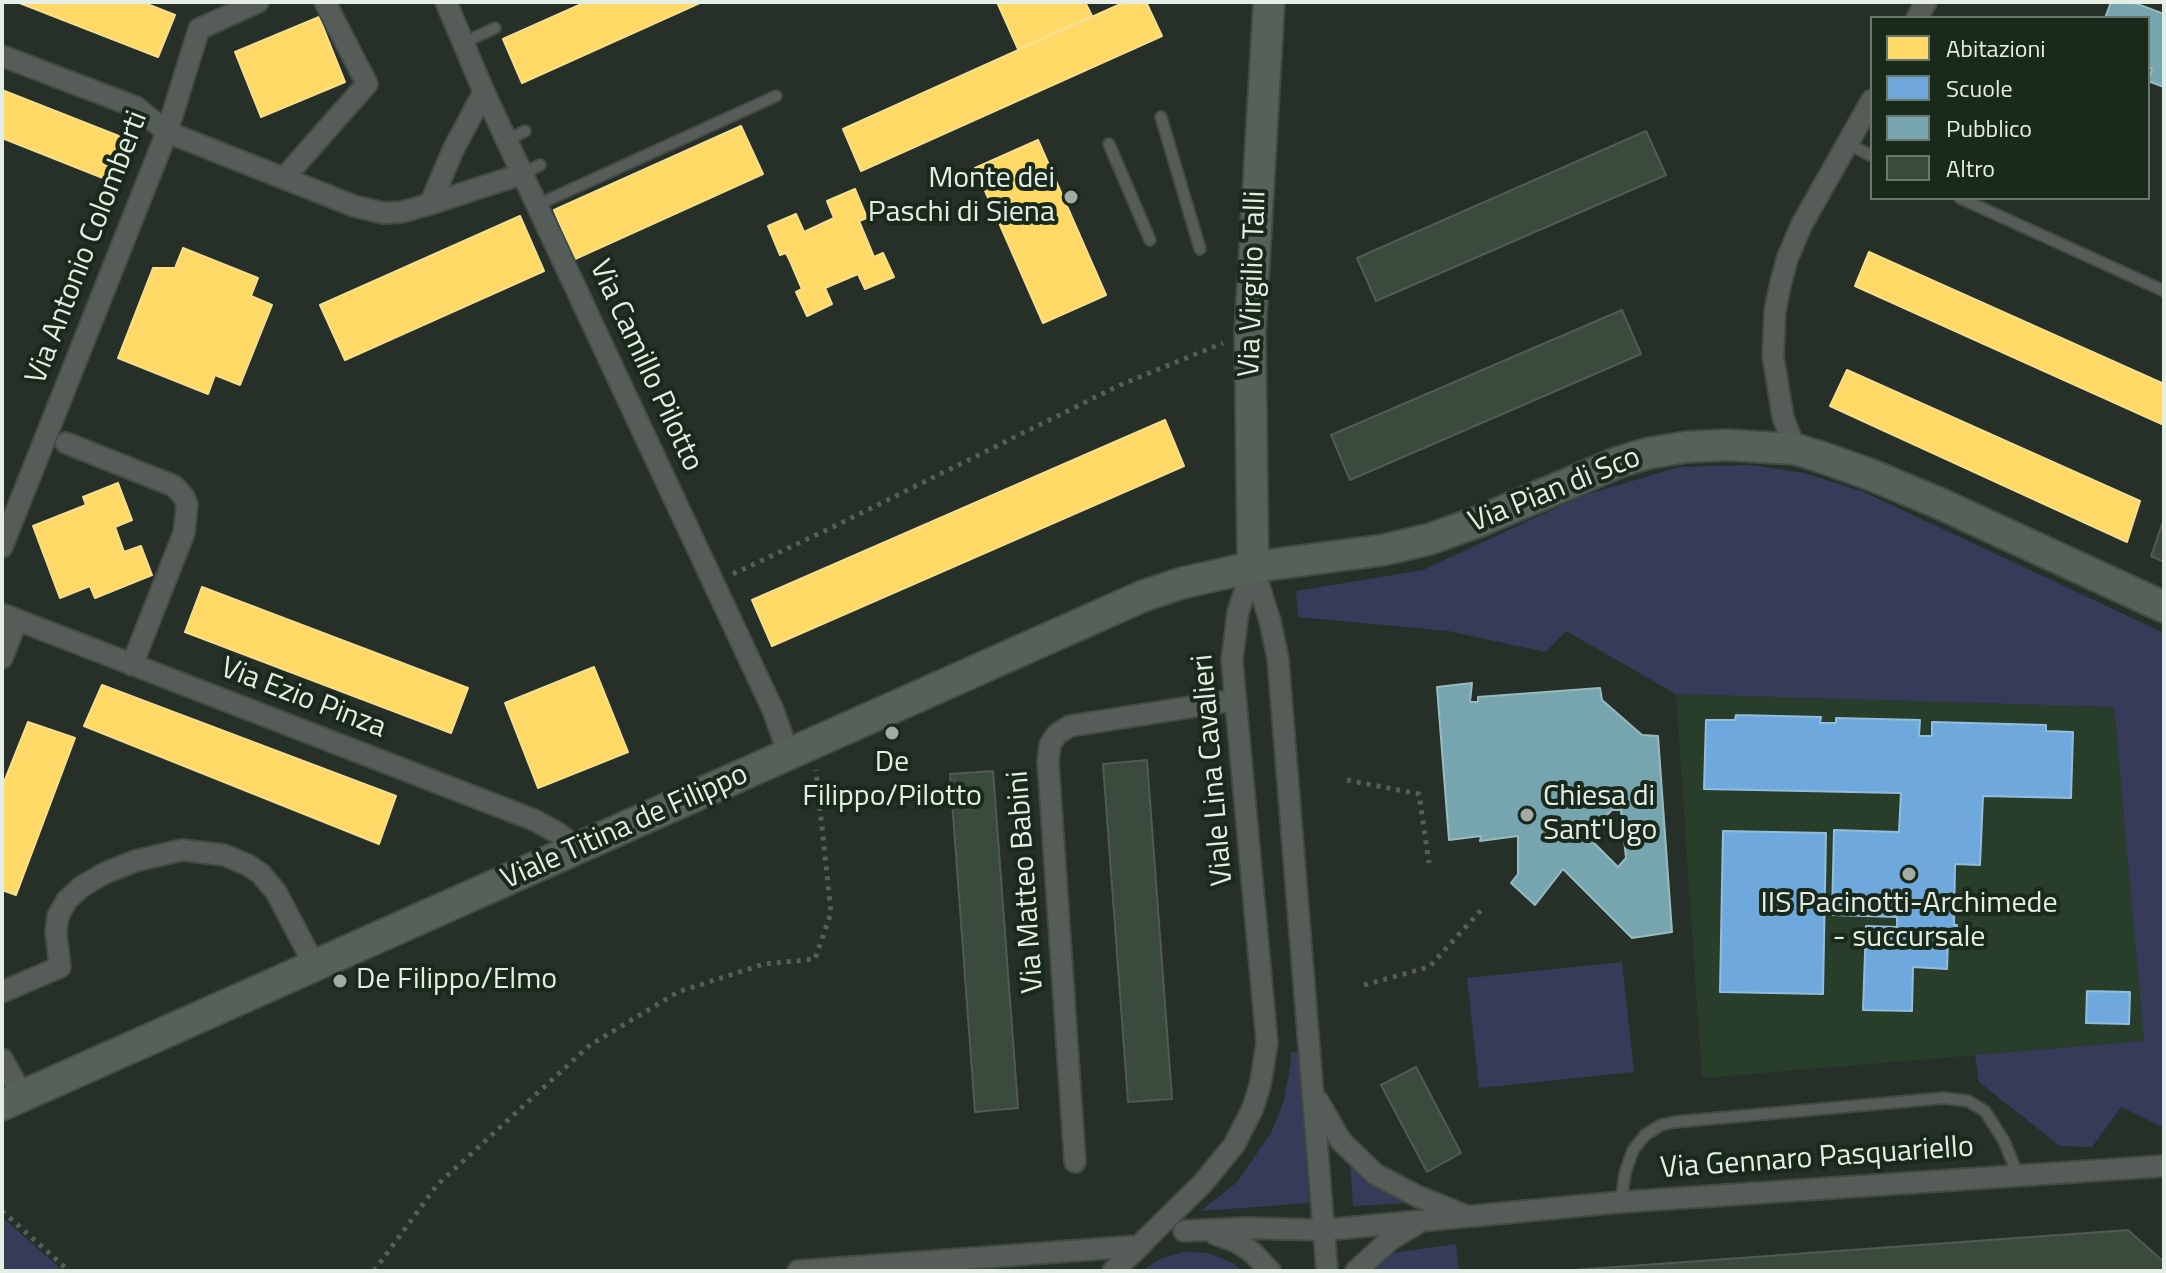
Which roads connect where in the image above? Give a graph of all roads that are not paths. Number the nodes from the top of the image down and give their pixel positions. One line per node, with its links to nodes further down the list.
1 (258, 2): 12 (street, Via Antonio Colomberti)
2 (325, 2): 17 (street)
3 (446, 2): 6 (street, Via Camillo Pilotto)
4 (1269, 2): 27 (street, Via Virgilio Talli)
5 (495, 28): 6 (lane)
6 (463, 43): 8 (street, Via Camillo Pilotto)
7 (2, 56): 12 (street)
8 (484, 92): 16 (street, Via Camillo Pilotto); 19 (street)
9 (776, 96): 20 (lane)
10 (1870, 104): 14 (street)
11 (1161, 117): 22 (lane)
12 (167, 132): 17 (street); 26 (street, Via Antonio Colomberti)
13 (1109, 144): 21 (lane)
14 (1848, 144): 15 (lane); 25 (street)
15 (1870, 155)
16 (531, 169): 19 (street); 20 (street, Via Camillo Pilotto)
17 (284, 178): 19 (street)
18 (1964, 200): 23 (lane)
19 (430, 204)
20 (537, 205): 33 (street, Via Camillo Pilotto)
21 (1150, 240)
22 (1200, 249)
23 (2164, 291)
24 (66, 443): 31 (street)
25 (1795, 449): 27 (street, Via Pian di Sco); 28 (street, Via Pian di Sco)
26 (2, 547)
27 (1253, 567): 32 (street, Viale Lina Cavalieri); 33 (street, Viale Titina de Filippo); 38 (street)
28 (2164, 607)
29 (9, 617): 30 (street); 31 (street, Via Ezio Pinza)
30 (2, 658)
31 (132, 665): 34 (street, Via Ezio Pinza)
32 (1235, 700): 40 (street, Via Matteo Babini); 48 (street, Viale Lina Cavalieri)
33 (801, 750): 34 (street, Viale Titina de Filippo)
34 (578, 848): 35 (street, Viale Titina de Filippo)
35 (315, 966): 36 (street); 39 (street, Viale Titina de Filippo)
36 (2, 992)
37 (2, 1059): 39 (street)
38 (1313, 1093): 44 (street); 46 (street)
39 (13, 1101)
40 (1075, 1162)
41 (2164, 1166): 42 (street, Via Gennaro Pasquariello)
42 (2018, 1175): 43 (street, Via Gennaro Pasquariello); 43 (lane, Via Gennaro Pasquariello)
43 (1621, 1202): 44 (street, Via Gennaro Pasquariello)
44 (1468, 1216): 45 (street, Via Gennaro Pasquariello)
45 (1422, 1222): 46 (street, Via Gennaro Pasquariello); 53 (street)
46 (1324, 1230): 47 (street, Via Gennaro Pasquariello); 52 (street)
47 (1184, 1231): 48 (street); 51 (street)
48 (1139, 1246): 49 (street); 50 (street, Viale Lina Cavalieri)
49 (798, 1271)
50 (1113, 1271)
51 (1270, 1271)
52 (1327, 1271)
53 (1356, 1271)

